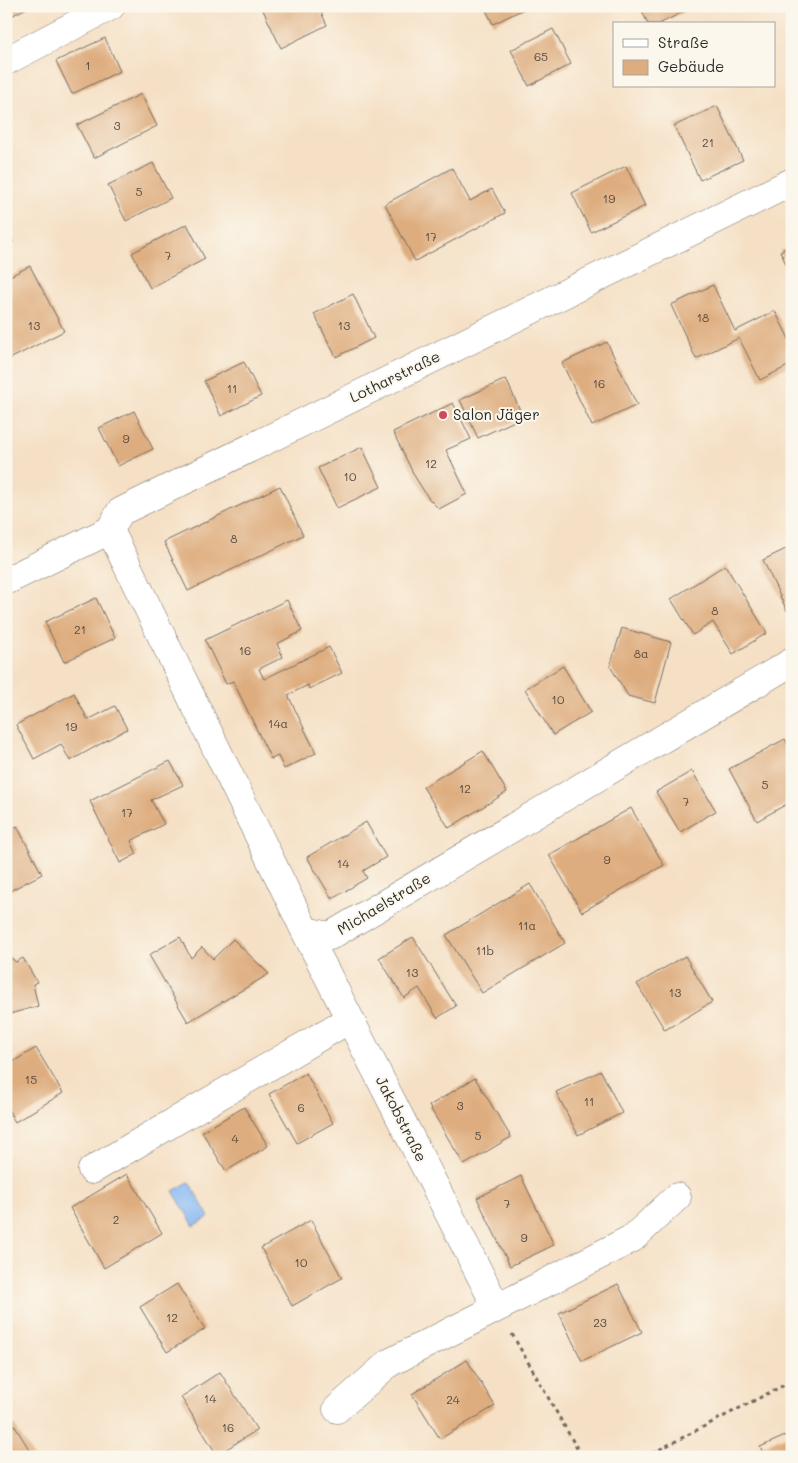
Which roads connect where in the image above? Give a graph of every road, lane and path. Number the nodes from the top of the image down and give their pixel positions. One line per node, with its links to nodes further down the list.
1 (111, 6): 2 (street)
2 (10, 59)
3 (792, 182): 4 (street, Lotharstraße)
4 (110, 530): 5 (street, Lotharstraße); 7 (street)
5 (6, 581)
6 (792, 662): 7 (street, Michaelstraße)
7 (305, 931): 8 (street, Jakobstraße)
8 (350, 1019): 9 (street); 11 (street, Jakobstraße)
9 (92, 1170)
10 (677, 1197): 11 (street)
11 (497, 1308): 13 (street); 14 (path)
12 (792, 1381): 15 (path)
13 (337, 1409)
14 (582, 1457)
15 (645, 1457)

